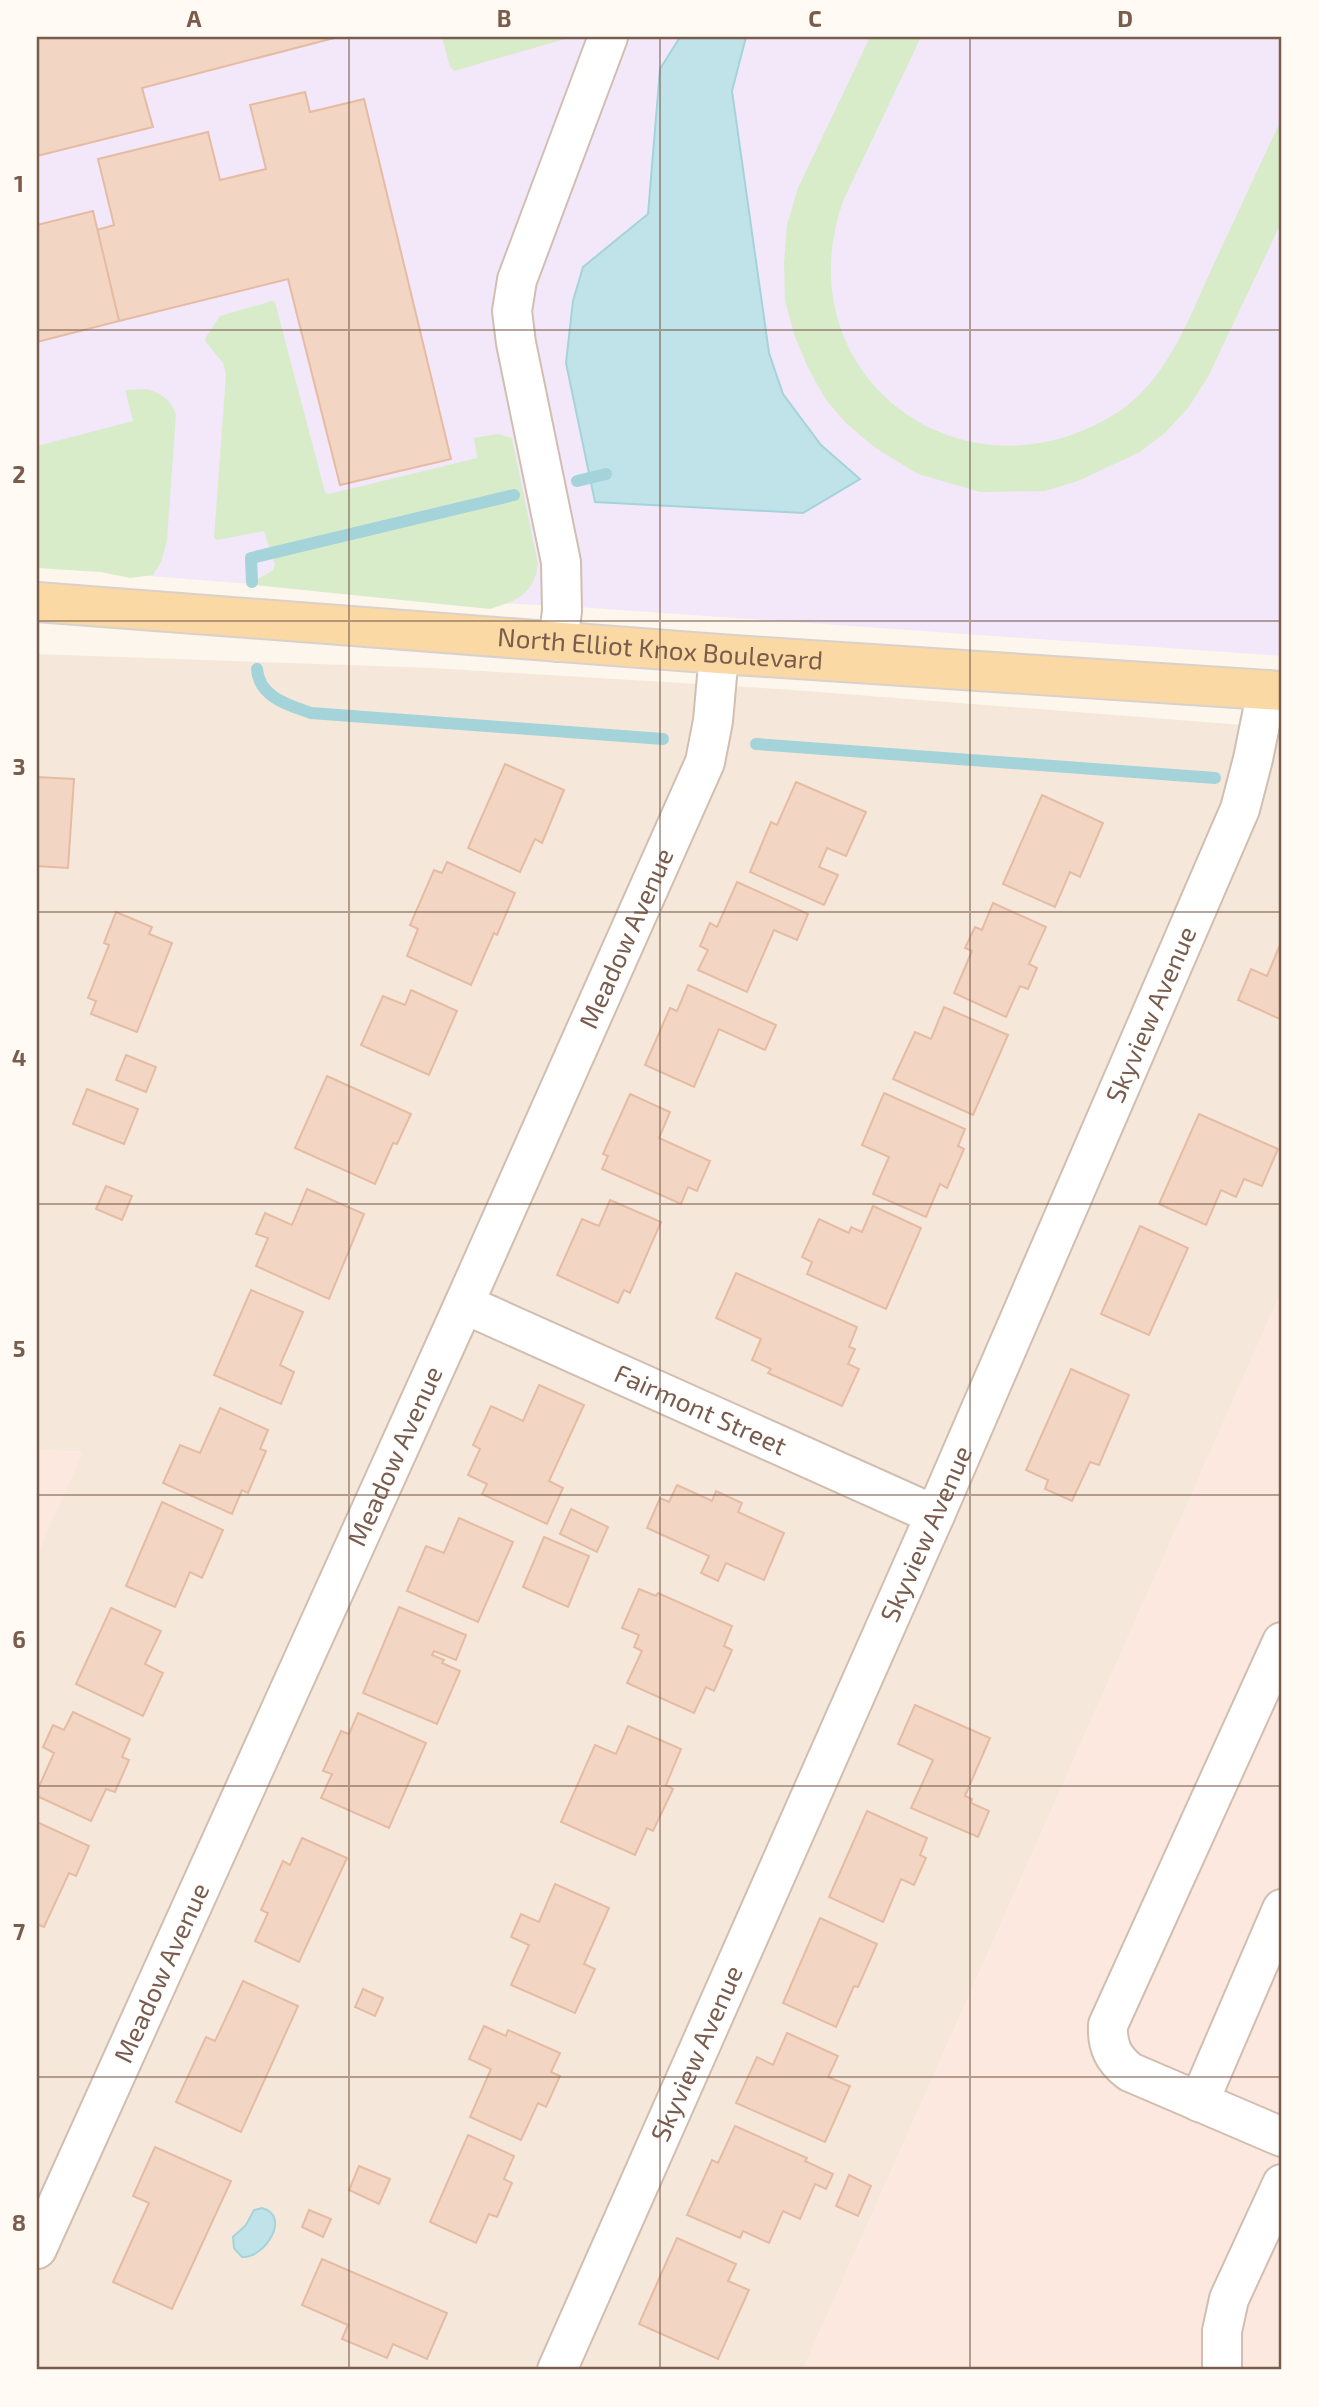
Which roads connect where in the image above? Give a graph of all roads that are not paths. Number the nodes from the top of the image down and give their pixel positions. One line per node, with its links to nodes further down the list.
1 (608, 37): 3 (street)
2 (37, 601): 3 (main road, North Elliot Knox Boulevard)
3 (558, 642): 4 (main road, North Elliot Knox Boulevard)
4 (719, 654): 5 (main road, North Elliot Knox Boulevard); 6 (street, Meadow Avenue)
5 (1274, 690): 7 (street, Skyview Avenue)
6 (464, 1304): 7 (street, Fairmont Street); 13 (street, Meadow Avenue)
7 (935, 1515): 14 (street, Skyview Avenue)
8 (1282, 1642): 10 (street)
9 (1282, 1909): 10 (street)
10 (1199, 2102): 11 (street)
11 (1282, 2137)
12 (1282, 2184): 15 (street)
13 (37, 2249)
14 (556, 2370)
15 (1222, 2370)

